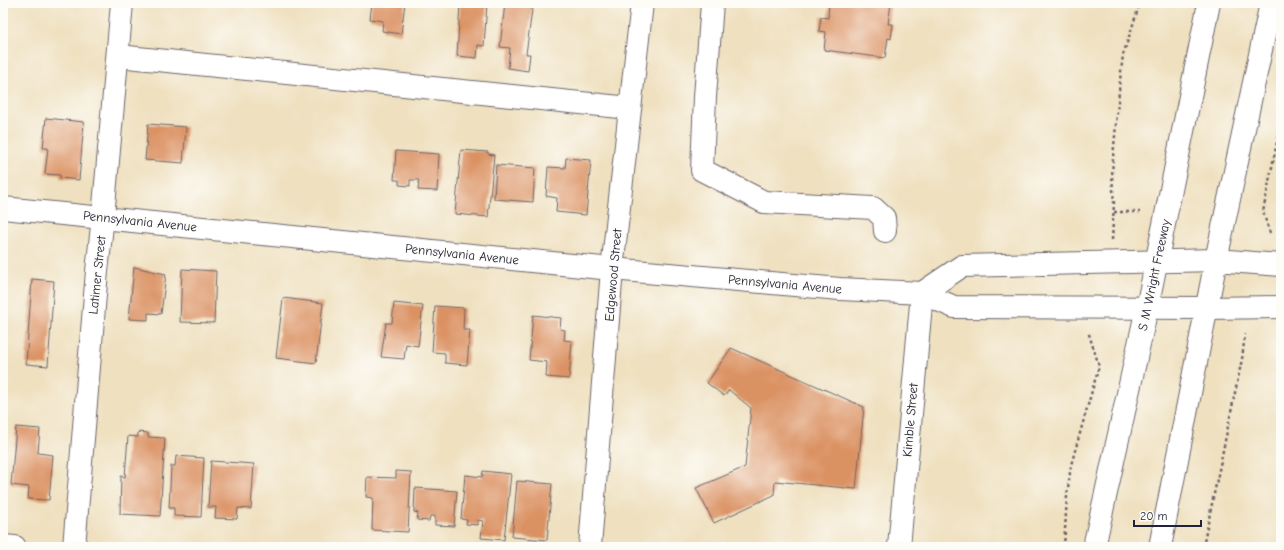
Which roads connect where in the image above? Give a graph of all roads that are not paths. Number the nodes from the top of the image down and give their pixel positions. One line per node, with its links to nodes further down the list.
1 (122, 3): 6 (street, Latimer Street)
2 (642, 3): 7 (street, Edgewood Street)
3 (712, 3): 10 (street)
4 (1209, 3): 12 (street, S M Wright Freeway)
5 (1271, 3): 11 (street)
6 (118, 56): 7 (street); 9 (street, Latimer Street)
7 (630, 108): 14 (street, Edgewood Street)
8 (3, 208): 9 (street, Pennsylvania Avenue)
9 (103, 217): 14 (street, Pennsylvania Avenue); 21 (street, Latimer Street)
10 (885, 231)
11 (1216, 260): 12 (street); 13 (street); 18 (street)
12 (1157, 261): 15 (street); 17 (street, S M Wright Freeway)
13 (1281, 265)
14 (612, 269): 15 (street, Pennsylvania Avenue); 22 (street, Edgewood Street)
15 (922, 293): 17 (street, Pennsylvania Avenue); 23 (street, Kimble Street)
16 (1281, 307): 18 (street, Pennsylvania Avenue)
17 (1147, 308): 18 (street, Pennsylvania Avenue); 24 (street, S M Wright Freeway)
18 (1206, 308): 25 (street)
19 (3, 546): 20 (street)
20 (15, 547)
21 (74, 547)
22 (590, 547)
23 (899, 547)
24 (1094, 547)
25 (1160, 547)

